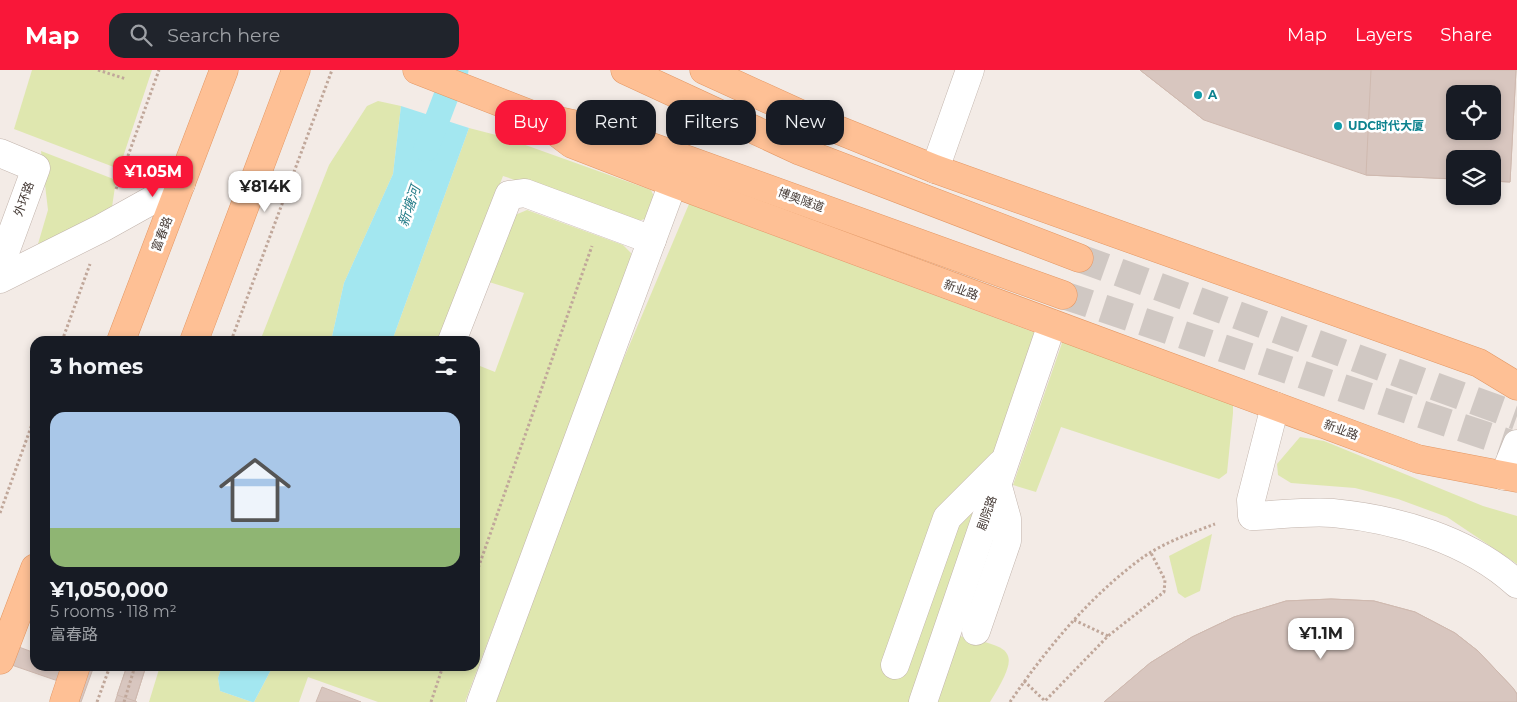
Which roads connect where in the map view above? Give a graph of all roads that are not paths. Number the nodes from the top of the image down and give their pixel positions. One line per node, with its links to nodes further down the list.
1 (224, 70): 13 (main road, 富春路)
2 (296, 70): 21 (main road)
3 (417, 70): 7 (main road, 新业路)
4 (625, 70): 15 (main road)
5 (704, 70): 11 (main road)
6 (970, 70): 11 (street)
7 (496, 100)
8 (566, 123): 18 (main road, 博奥隧道)
9 (566, 139): 12 (main road, 新业路)
10 (0, 154): 16 (street, 外环路)
11 (935, 169): 23 (main road)
12 (673, 183): 14 (street); 19 (main road, 新业路)
13 (181, 184): 17 (street); 20 (main road, 富春路)
14 (652, 240): 22 (street); 35 (street)
15 (1079, 258)
16 (0, 266)
17 (0, 279)
18 (1063, 296)
19 (1052, 324): 24 (main road, 新业路); 26 (street, 剧院路)
20 (123, 336)
21 (196, 336)
22 (454, 336)
23 (1517, 386)
24 (1275, 406): 27 (main road, 新业路); 29 (street)
25 (1517, 444): 27 (street)
26 (1002, 471): 30 (street); 32 (street); 36 (street, 剧院路)
27 (1511, 477)
28 (30, 581): 31 (main road)
29 (1517, 584)
30 (976, 630)
31 (0, 660)
32 (895, 665)
33 (74, 671): 34 (main road)
34 (64, 702)
35 (481, 702)
36 (923, 702)

